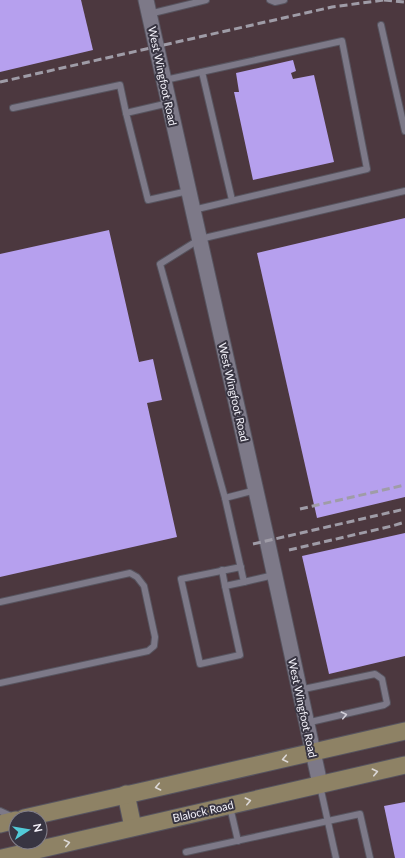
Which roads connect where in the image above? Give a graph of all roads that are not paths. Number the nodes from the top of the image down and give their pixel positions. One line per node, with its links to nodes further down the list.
1 (206, 0): 4 (lane)
2 (270, 0): 3 (lane)
3 (284, 0)
4 (148, 7): 7 (street, West Wingfoot Road)
5 (381, 25): 11 (lane)
6 (202, 72): 7 (lane); 14 (lane); 14 (lane)
7 (164, 80): 8 (street, West Wingfoot Road)
8 (169, 103): 10 (lane); 12 (street, West Wingfoot Road)
9 (13, 108): 10 (lane)
10 (126, 113): 12 (lane)
11 (405, 131)
12 (189, 191): 15 (street, West Wingfoot Road)
13 (405, 191): 16 (lane)
14 (232, 200): 15 (lane)
15 (193, 210): 16 (street, West Wingfoot Road)
16 (200, 239): 17 (street, West Wingfoot Road); 18 (lane)
17 (256, 490): 18 (lane); 21 (street, West Wingfoot Road)
18 (225, 498): 19 (lane)
19 (241, 567): 20 (lane); 22 (lane)
20 (222, 570): 23 (lane); 23 (lane)
21 (274, 574): 22 (lane); 26 (street, West Wingfoot Road)
22 (244, 582): 23 (lane)
23 (225, 586)
24 (0, 602): 25 (lane)
25 (0, 683)
26 (299, 690): 27 (street, West Wingfoot Road); 27 (lane, one-way to 26)
27 (306, 723): 29 (street, West Wingfoot Road)
28 (405, 731): 29 (main road)
29 (313, 753): 31 (street, West Wingfoot Road); 32 (main road, one-way to 32)
30 (405, 765): 31 (main road, Blalock Road, one-way to 30)
31 (320, 784): 33 (main road, Blalock Road, one-way to 31); 35 (lane)
32 (126, 794): 34 (main road); 36 (main road)
33 (230, 805): 36 (main road, Blalock Road); 37 (lane)
34 (48, 812)
35 (328, 821): 37 (lane); 40 (lane); 41 (lane)
36 (134, 827): 39 (main road, Blalock Road, one-way to 36)
37 (238, 841): 38 (lane)
38 (186, 852)
39 (2, 858)
40 (336, 858)
41 (370, 858)

